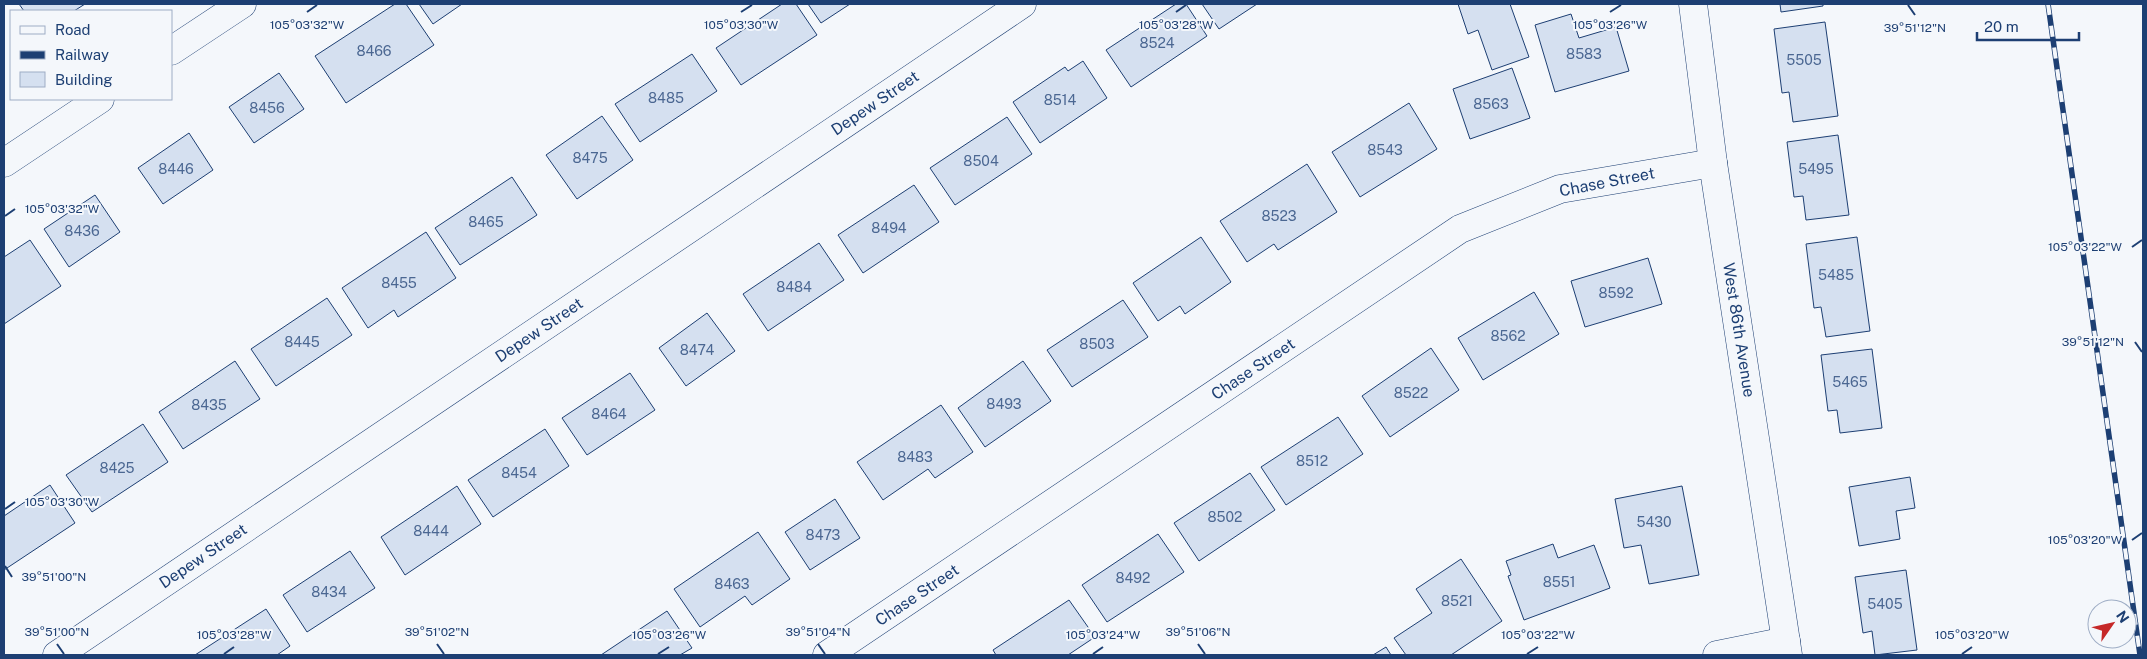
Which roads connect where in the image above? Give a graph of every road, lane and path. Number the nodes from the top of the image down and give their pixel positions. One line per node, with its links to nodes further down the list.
1 (242, 4): 4 (street)
2 (1022, 4): 9 (street, Depew Street)
3 (1693, 4): 7 (street, West 86th Avenue)
4 (172, 50)
5 (98, 100): 6 (street)
6 (4, 163)
7 (1713, 163): 8 (street, West 86th Avenue); 10 (street, Chase Street)
8 (1787, 648): 11 (street)
9 (57, 655)
10 (827, 655)
11 (1717, 655)

